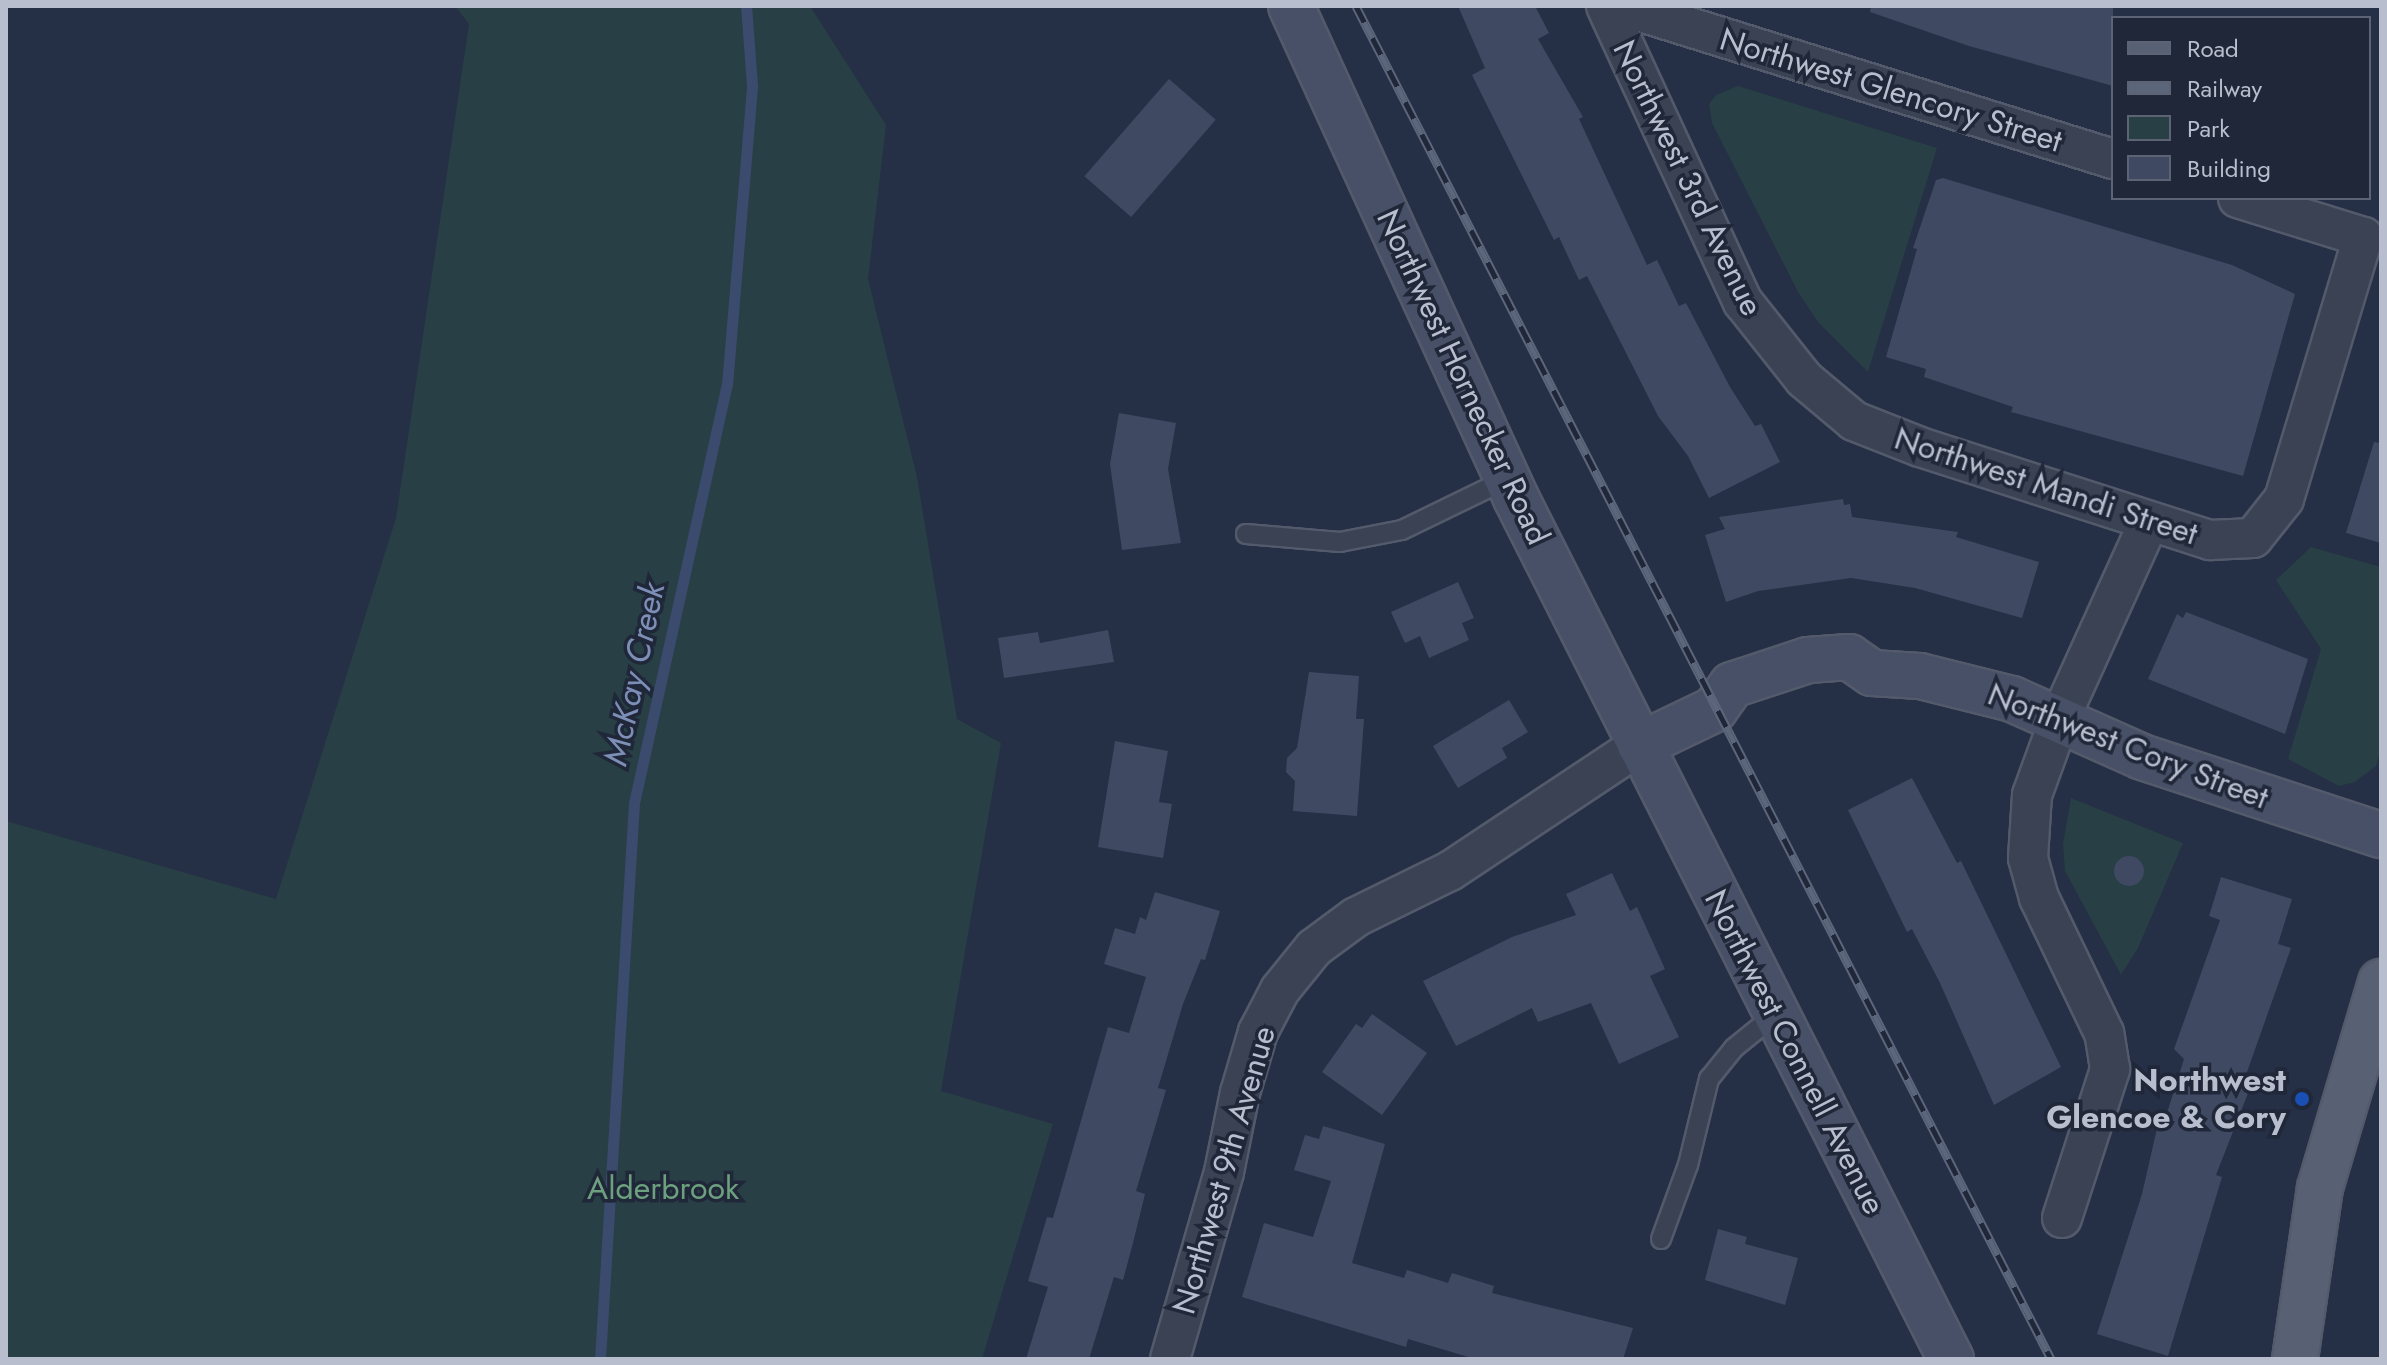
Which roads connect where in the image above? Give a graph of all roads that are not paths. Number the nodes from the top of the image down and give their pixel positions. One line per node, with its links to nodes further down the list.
1 (1291, 6): 8 (street, Northwest Hornecker Road)
2 (1606, 6): 7 (street, Northwest 3rd Avenue)
3 (1622, 6): 4 (street, Northwest Glencory Street)
4 (2111, 158)
5 (2245, 200): 6 (street)
6 (2372, 235): 9 (street, Northwest Mandi Street)
7 (1844, 412): 9 (street, Northwest Mandi Street)
8 (1507, 479): 10 (lane); 12 (street, Northwest Hornecker Road)
9 (2149, 522): 11 (street)
10 (1246, 534)
11 (2060, 718): 12 (street, Northwest Cory Street); 13 (street, Northwest Cory Street); 16 (street)
12 (1640, 745): 15 (street, Northwest Connell Avenue); 18 (street, Northwest 9th Avenue)
13 (2381, 835)
14 (2381, 982): 20 (main road)
15 (1776, 1014): 17 (lane); 19 (street, Northwest Connell Avenue)
16 (2062, 1218)
17 (1661, 1239)
18 (1179, 1357)
19 (1951, 1359)
20 (2295, 1359)

